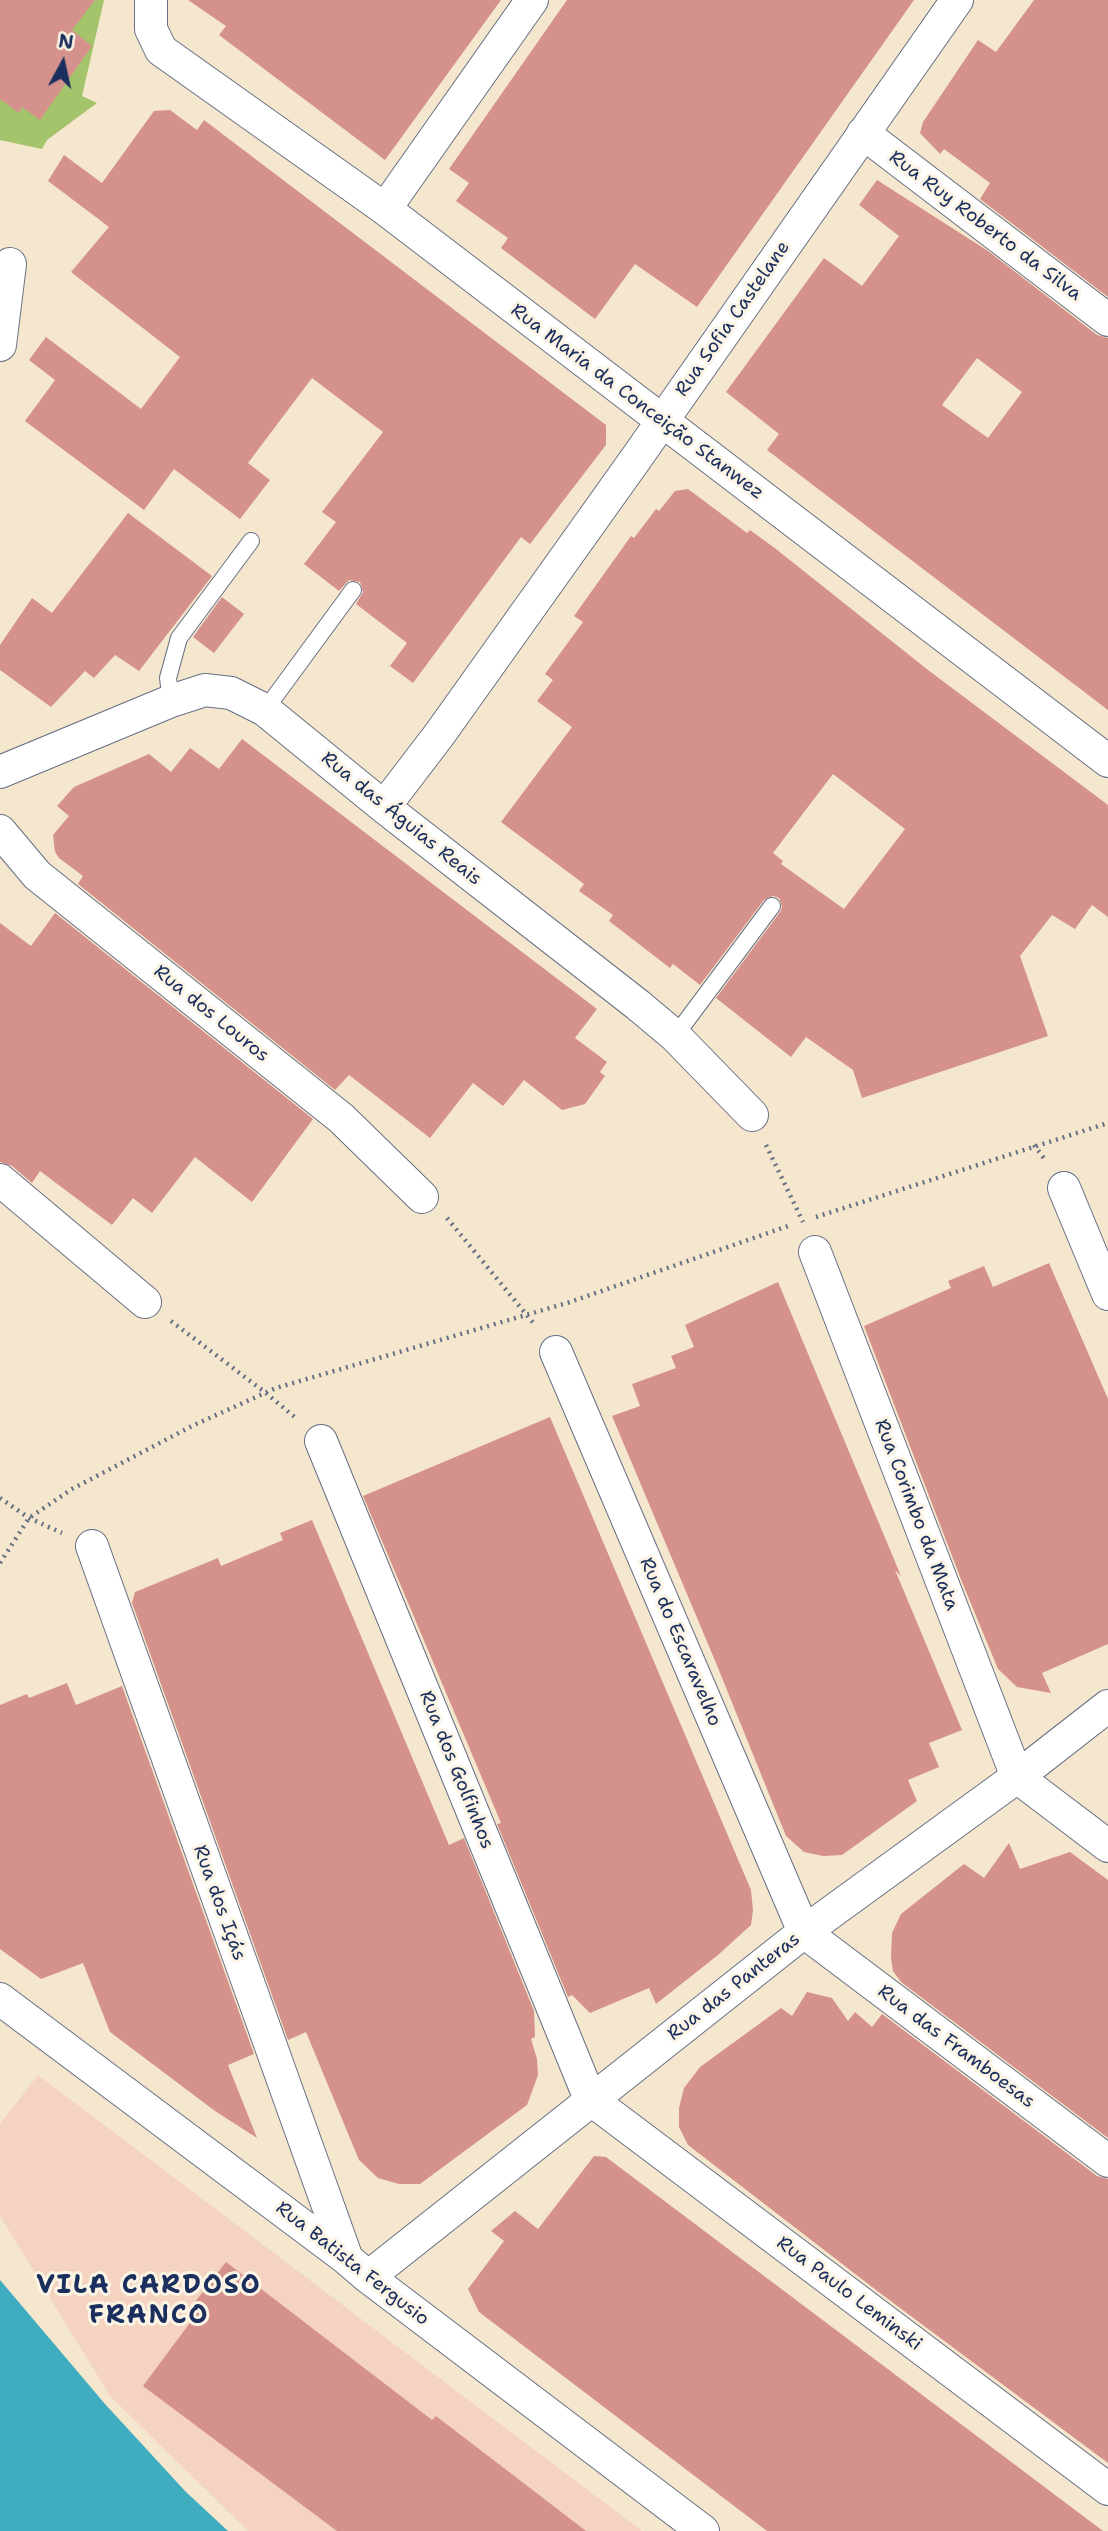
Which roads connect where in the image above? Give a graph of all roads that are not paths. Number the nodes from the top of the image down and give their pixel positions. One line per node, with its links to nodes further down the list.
1 (151, 0): 5 (street, Rua Maria da Conceição Stanwez)
2 (532, 0): 5 (street)
3 (957, 0): 4 (street, Rua Sofia Castelane)
4 (863, 133): 7 (street, Rua Ruy Roberto da Silva); 9 (street, Rua Sofia Castelane)
5 (385, 209): 9 (street, Rua Maria da Conceição Stanwez)
6 (10, 264): 8 (street)
7 (1108, 320)
8 (0, 345)
9 (662, 422): 14 (street, Rua Maria da Conceição Stanwez); 16 (street, Rua Sofia Castelane)
10 (251, 541): 12 (lane)
11 (353, 590): 13 (lane)
12 (171, 701): 13 (street, Rua das Águias Reais); 15 (street, Rua das Águias Reais)
13 (265, 710): 16 (street, Rua das Águias Reais)
14 (1108, 761)
15 (0, 772)
16 (384, 807): 19 (street, Rua das Águias Reais)
17 (0, 831): 23 (street, Rua dos Louros)
18 (772, 906): 19 (lane)
19 (675, 1037): 20 (street, Rua das Águias Reais)
20 (752, 1115)
21 (0, 1180): 26 (street)
22 (1064, 1188): 25 (street)
23 (422, 1197)
24 (815, 1252): 31 (street, Rua Corimbo da Mata)
25 (1108, 1294)
26 (145, 1302)
27 (556, 1352): 33 (street, Rua do Escaravelho)
28 (321, 1441): 35 (street, Rua dos Golfinhos)
29 (92, 1546): 37 (street, Rua dos Içás)
30 (1108, 1706): 31 (street, Rua das Panteras)
31 (1017, 1777): 32 (street); 33 (street, Rua das Panteras)
32 (1108, 1846)
33 (804, 1932): 35 (street, Rua das Panteras); 36 (street, Rua das Framboesas)
34 (0, 1999): 37 (street, Rua Batista Fergusio)
35 (590, 2099): 37 (street, Rua das Panteras); 38 (street, Rua Paulo Leminski)
36 (1108, 2161)
37 (357, 2268): 39 (street, Rua Batista Fergusio)
38 (1108, 2489)
39 (703, 2531)

